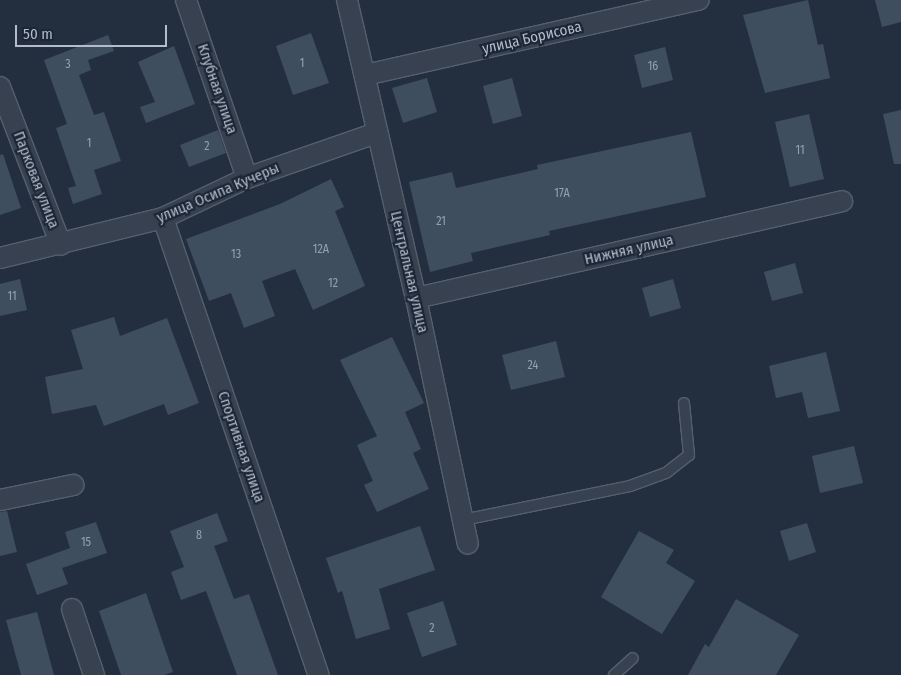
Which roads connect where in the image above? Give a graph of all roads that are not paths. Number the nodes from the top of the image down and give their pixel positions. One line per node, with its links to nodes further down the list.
1 (186, 0): 7 (street, Клубная улица)
2 (347, 0): 4 (street, Центральная улица)
3 (698, 0): 4 (street, улица Борисова)
4 (365, 75): 6 (street, Центральная улица)
5 (0, 88): 10 (street, Парковая улица)
6 (376, 133): 7 (street, улица Осипа Кучеры); 12 (street, Центральная улица)
7 (247, 178): 9 (street, улица Осипа Кучеры)
8 (842, 201): 12 (street, Нижняя улица)
9 (163, 218): 10 (street, улица Осипа Кучеры); 21 (street, Спортивная улица)
10 (61, 245): 11 (street, улица Осипа Кучеры)
11 (0, 258)
12 (416, 298): 16 (street, Центральная улица)
13 (684, 403): 16 (lane)
14 (73, 485): 15 (street)
15 (0, 500)
16 (463, 520): 17 (street, Центральная улица)
17 (468, 544)
18 (72, 609): 20 (street)
19 (633, 658): 22 (lane)
20 (94, 675)
21 (319, 675)
22 (614, 675)

